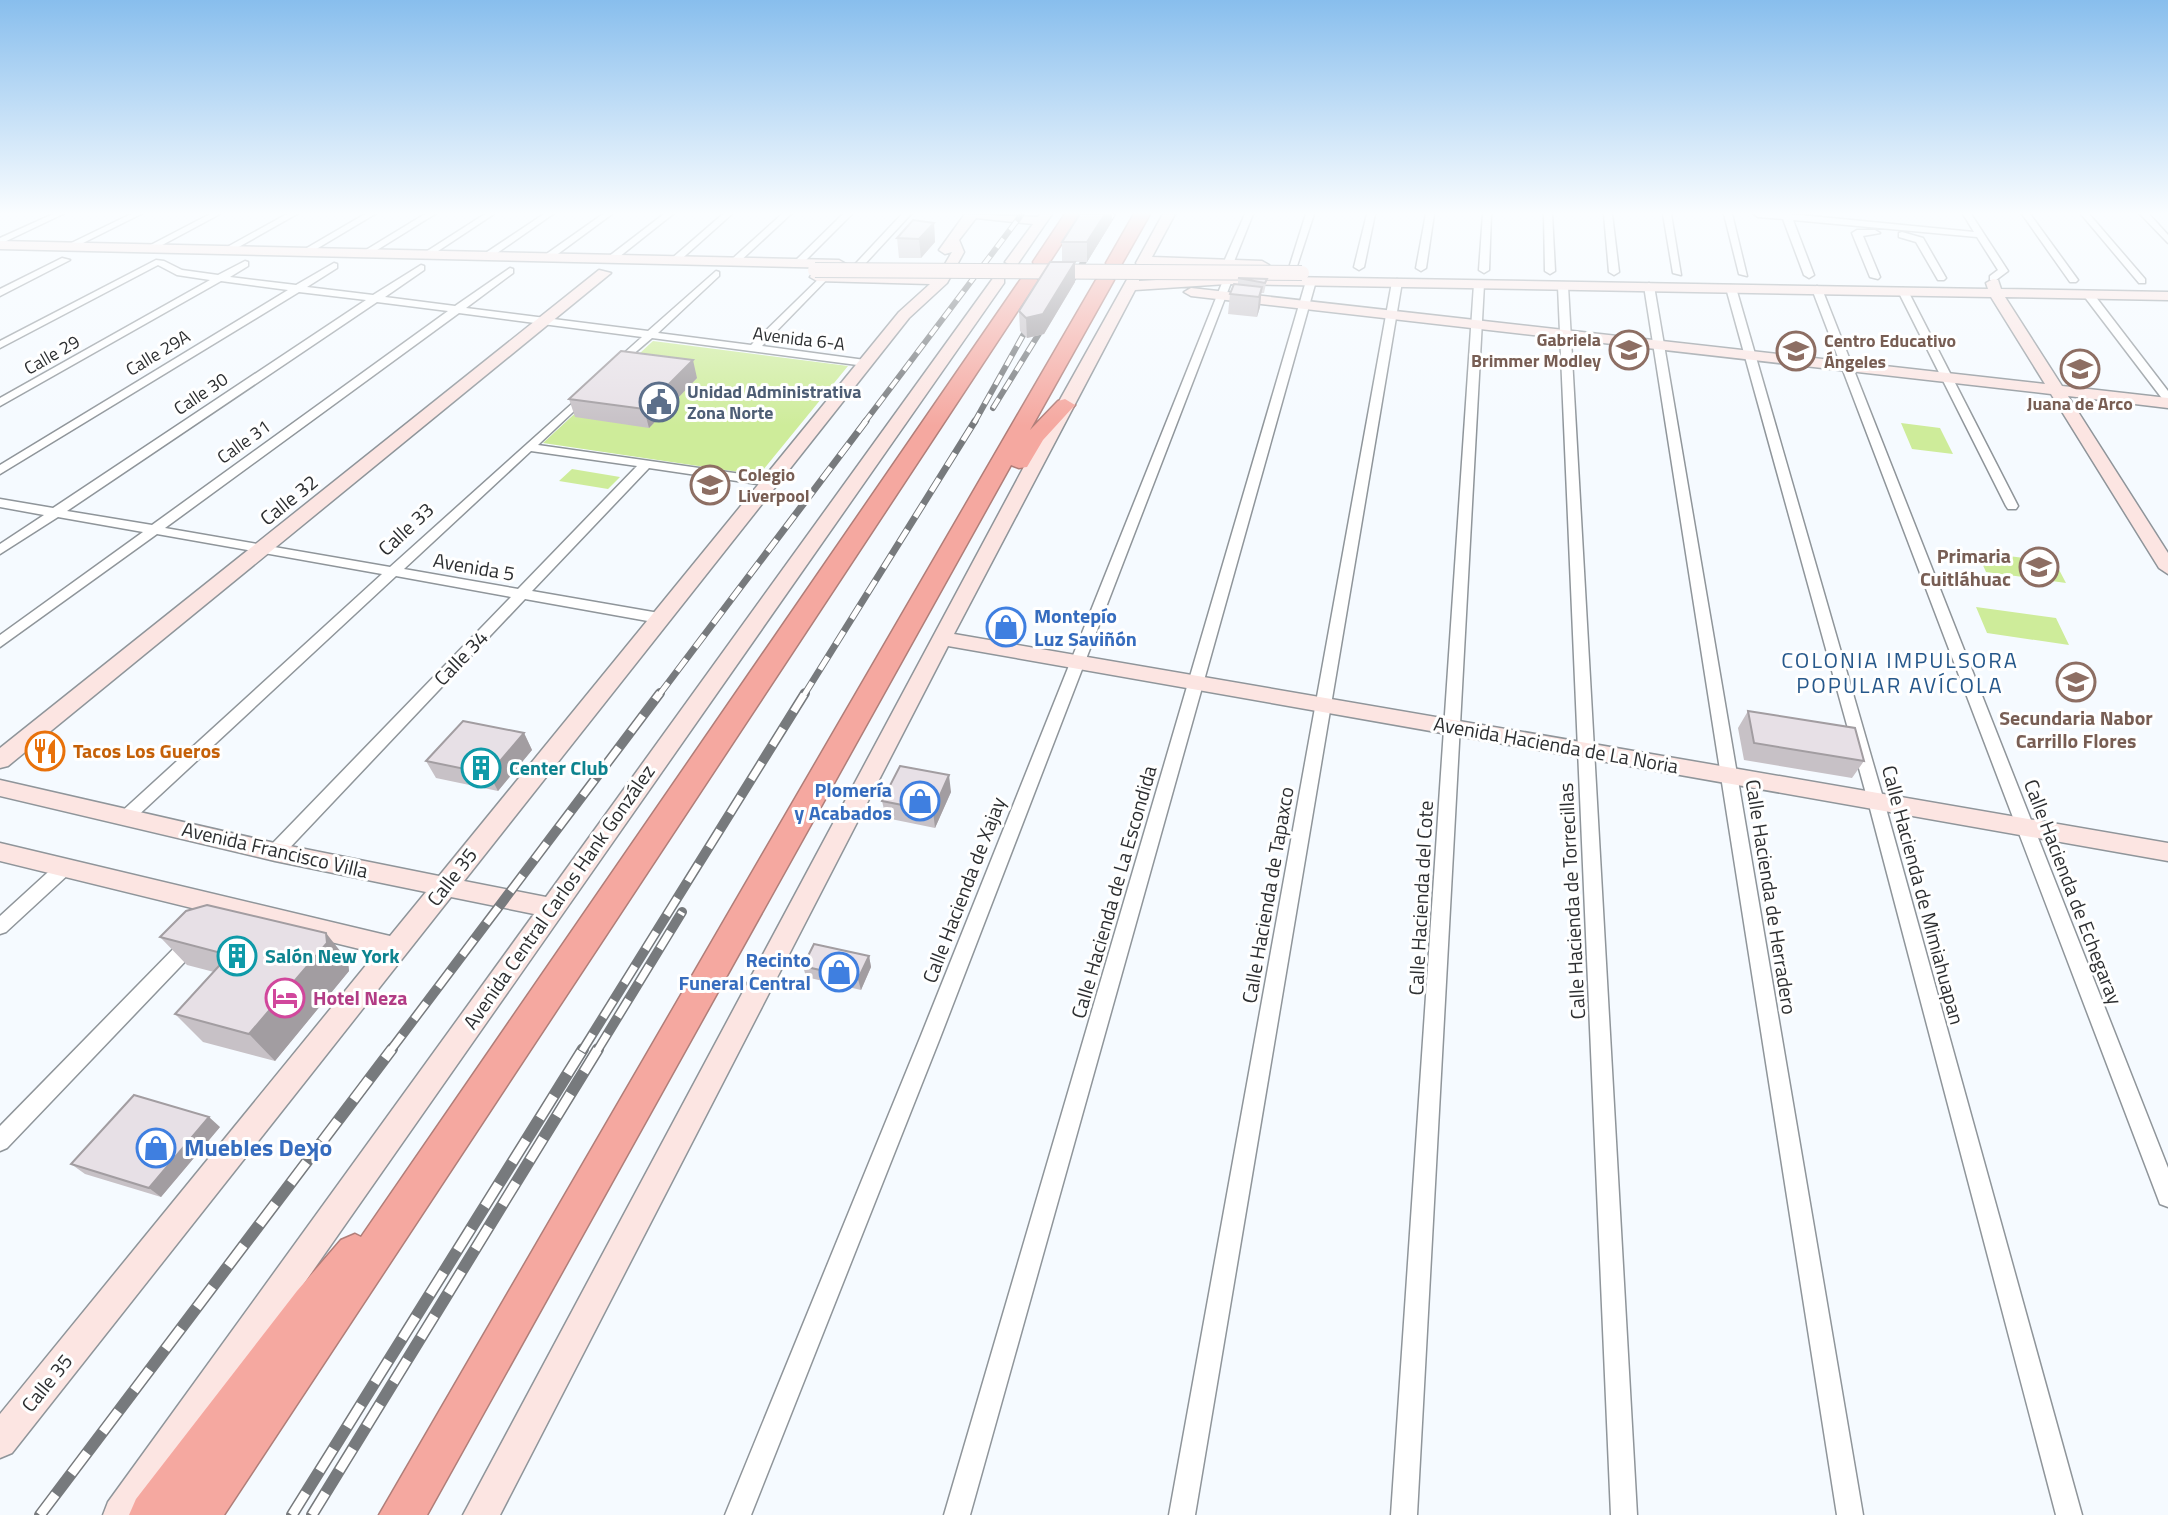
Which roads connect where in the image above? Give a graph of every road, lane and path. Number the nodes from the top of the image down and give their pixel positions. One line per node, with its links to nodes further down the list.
1 (116, 285): 44 (street)
2 (206, 285): 53 (street, Calle 29)
3 (266, 285): 31 (street, Avenida 6-A)
4 (304, 285): 31 (street, Calle 29A)
5 (394, 285): 36 (street, Calle 30)
6 (491, 285): 38 (street, Calle 31)
7 (586, 285): 40 (main road, Calle 32)
8 (704, 285): 43 (street, Calle 33)
9 (810, 285): 46 (street)
10 (931, 285): 48 (main road, Calle 35)
11 (1010, 285): 88 (main road, Avenida Central Carlos Hank González)
12 (1011, 285): 93 (highway, Avenida Central Carlos Hank González)
13 (1120, 285): 62 (highway)
14 (1122, 285): 54 (main road)
15 (1205, 285): 32 (main road)
16 (1223, 285): 72 (street, Calle Hacienda de Xajay)
17 (1240, 285): 37 (main road)
18 (1300, 285): 37 (street, Calle Hacienda de La Escondida)
19 (1393, 285): 39 (street, Calle Hacienda de Tapaxco)
20 (1481, 285): 41 (street, Calle Hacienda del Cote)
21 (1551, 285): 29 (main road)
22 (1628, 285): 30 (main road)
23 (1672, 285): 30 (main road)
24 (1739, 285): 47 (street, Calle Hacienda de Mimiahuapan)
25 (1814, 285): 49 (street, Calle Hacienda de Echegaray)
26 (1840, 285): 33 (main road)
27 (1994, 285): 28 (main road); 33 (main road); 34 (main road); 51 (main road)
28 (1999, 285)
29 (1563, 286): 30 (main road); 42 (street, Calle Hacienda de Torrecillas)
30 (1649, 286): 45 (street, Calle Hacienda de Herradero)
31 (297, 289): 36 (street, Avenida 6-A); 57 (street, Calle 29A)
32 (1179, 291)
33 (1903, 291): 50 (street)
34 (2088, 294): 35 (main road); 52 (street)
35 (2168, 296)
36 (376, 299): 38 (street, Avenida 6-A); 61 (street, Calle 30)
37 (1304, 305): 39 (main road); 73 (street, Calle Hacienda de La Escondida)
38 (456, 310): 40 (street, Avenida 6-A); 63 (street, Calle 31)
39 (1391, 315): 41 (main road); 74 (street, Calle Hacienda de Tapaxco)
40 (544, 322): 43 (street, Avenida 6-A); 64 (main road, Calle 32)
41 (1478, 325): 42 (main road); 75 (street, Calle Hacienda del Cote)
42 (1567, 335): 45 (main road); 76 (street, Calle Hacienda de Torrecillas)
43 (649, 336): 46 (street, Avenida 6-A); 55 (street, Calle 33)
44 (0, 345)
45 (1659, 345): 47 (main road); 78 (street, Calle Hacienda de Herradero)
46 (753, 349): 48 (street, Avenida 6-A)
47 (1750, 355): 49 (main road); 80 (street, Calle Hacienda de Mimiahuapan)
48 (865, 363): 58 (main road, Calle 35)
49 (1848, 366): 50 (main road); 82 (street, Calle Hacienda de Echegaray)
50 (1947, 378): 51 (main road); 60 (street)
51 (2057, 390): 52 (main road); 66 (main road)
52 (2168, 401)
53 (0, 403)
54 (1065, 405): 62 (highway); 70 (main road)
55 (528, 447): 56 (street); 67 (street, Calle 33)
56 (646, 464): 58 (street); 68 (street, Calle 34)
57 (0, 470)
58 (770, 482): 69 (main road, Calle 35)
59 (0, 503): 61 (street, Avenida 5)
60 (2012, 506)
61 (56, 513): 63 (street, Avenida 5); 65 (street, Calle 30)
62 (973, 513): 99 (highway)
63 (154, 530): 64 (street, Avenida 5); 71 (street, Calle 31)
64 (264, 549): 67 (street, Avenida 5); 77 (main road, Calle 32)
65 (0, 550)
66 (2168, 568)
67 (391, 573): 68 (street, Avenida 5); 81 (street, Calle 33)
68 (521, 596): 69 (street, Avenida 5); 84 (street, Calle 34)
69 (659, 618): 87 (main road, Calle 35)
70 (944, 639): 72 (main road, Avenida Hacienda de La Noria); 100 (main road)
71 (0, 642)
72 (1077, 662): 73 (main road, Avenida Hacienda de La Noria); 101 (street, Calle Hacienda de Xajay)
73 (1198, 683): 74 (main road, Avenida Hacienda de La Noria); 102 (street, Calle Hacienda de La Escondida)
74 (1323, 705): 75 (main road, Avenida Hacienda de La Noria); 103 (street, Calle Hacienda de Tapaxco)
75 (1452, 727): 76 (main road, Avenida Hacienda de La Noria); 104 (street, Calle Hacienda del Cote)
76 (1587, 751): 78 (main road, Avenida Hacienda de La Noria); 105 (street, Calle Hacienda de Torrecillas)
77 (0, 760)
78 (1729, 775): 80 (main road, Avenida Hacienda de La Noria); 106 (street, Calle Hacienda de Herradero)
79 (0, 788): 81 (main road, Avenida Francisco Villa)
80 (1876, 801): 82 (main road, Avenida Hacienda de La Noria); 107 (street, Calle Hacienda de Mimiahuapan)
81 (126, 817): 84 (main road, Avenida Francisco Villa)
82 (2027, 827): 85 (main road, Avenida Hacienda de La Noria); 94 (street, Calle Hacienda de Echegaray)
83 (0, 852): 86 (main road)
84 (275, 852): 87 (main road, Avenida Francisco Villa)
85 (2168, 852)
86 (64, 868): 89 (main road); 90 (street)
87 (443, 887): 88 (main road, Avenida Francisco Villa); 91 (main road, Calle 35)
88 (551, 908): 96 (main road, Avenida Central Carlos Hank González)
89 (215, 918): 91 (main road); 92 (street)
90 (0, 927)
91 (398, 948): 95 (main road, Calle 35)
92 (0, 1141)
93 (437, 1160): 97 (highway); 98 (highway, Avenida Central Carlos Hank González)
94 (2168, 1196)
95 (0, 1441)
96 (121, 1515)
97 (152, 1515)
98 (197, 1515)
99 (402, 1515)
100 (481, 1515)
101 (738, 1515)
102 (957, 1515)
103 (1182, 1515)
104 (1404, 1515)
105 (1624, 1515)
106 (1850, 1515)
107 (2069, 1515)

